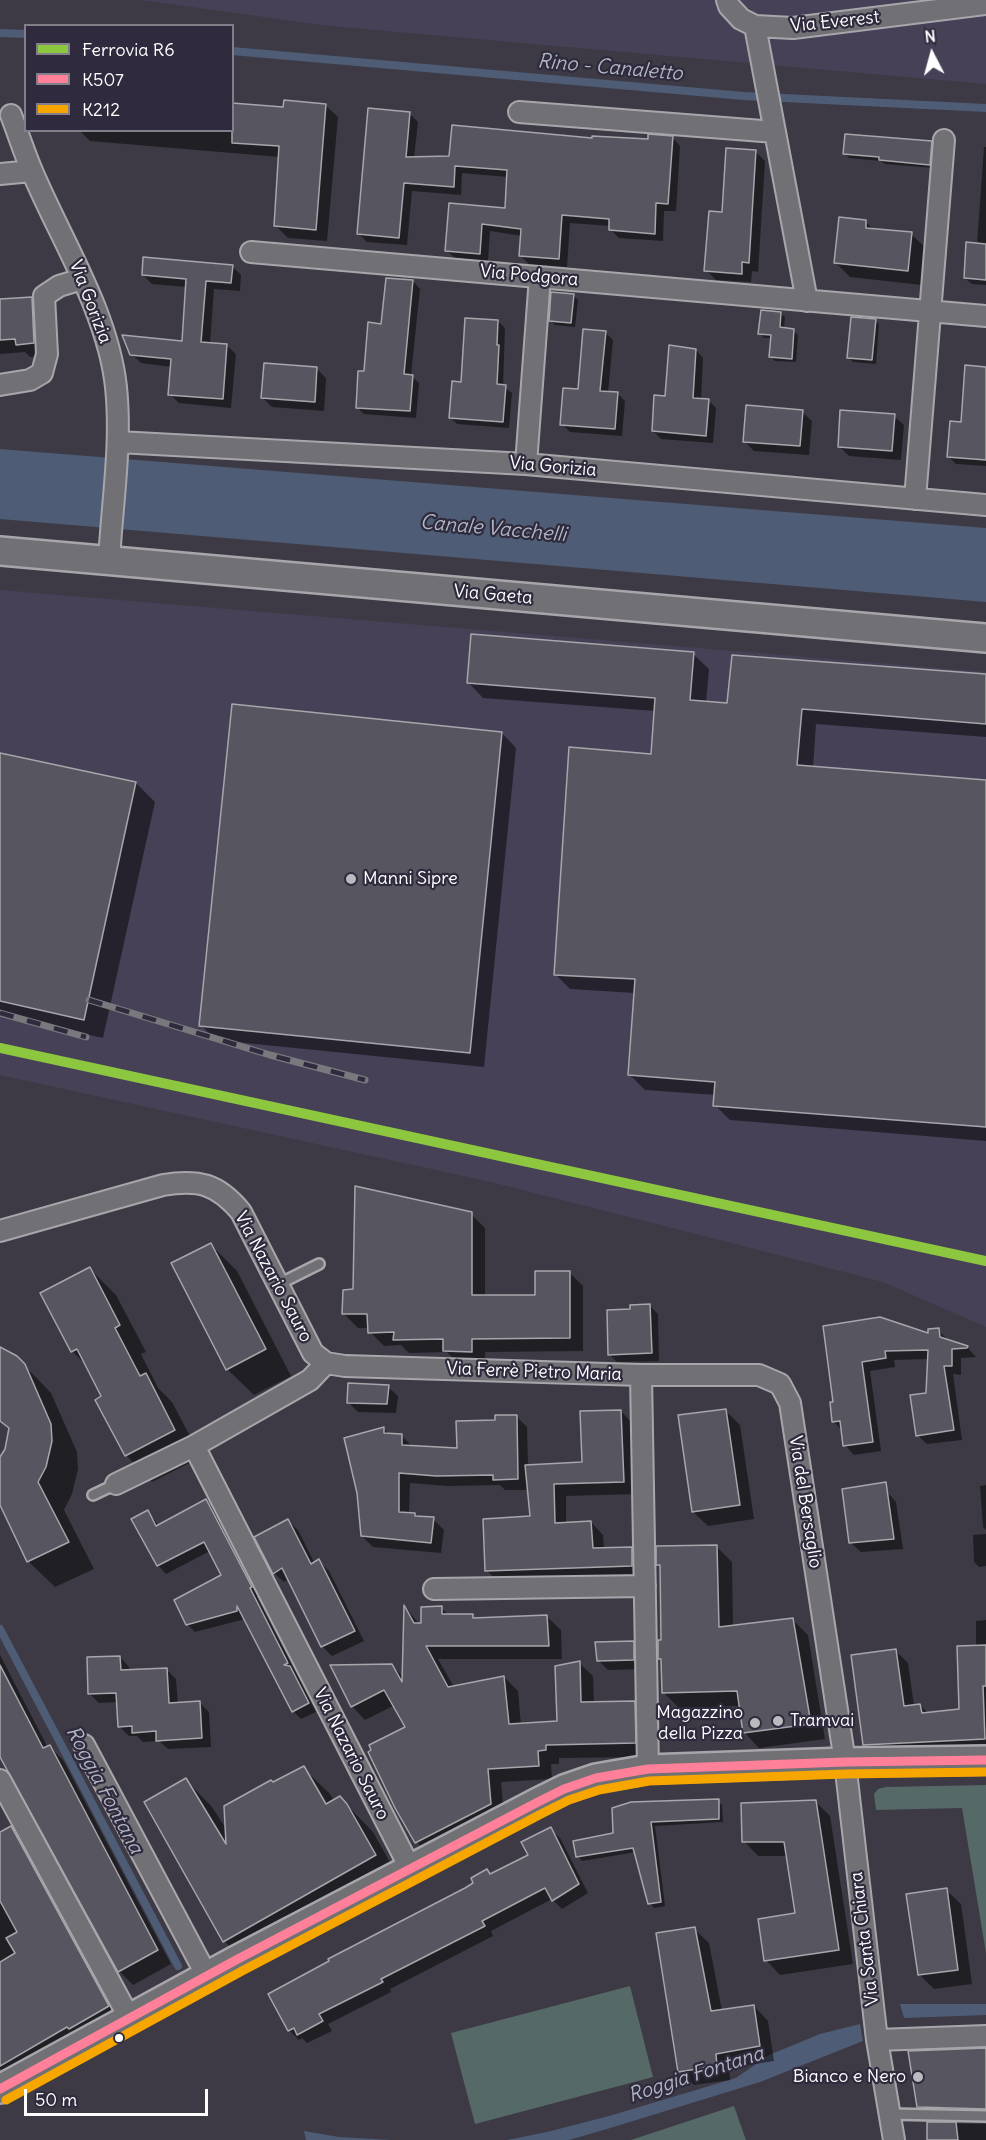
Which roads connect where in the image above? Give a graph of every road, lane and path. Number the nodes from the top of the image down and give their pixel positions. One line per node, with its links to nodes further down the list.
1 (727, 0): 3 (street)
2 (986, 4): 3 (street, Via Everest)
3 (755, 26): 6 (street)
4 (519, 112): 6 (street)
5 (11, 115): 8 (street, Via Gorizia)
6 (775, 132): 13 (street)
7 (944, 140): 14 (street)
8 (32, 171): 9 (street); 12 (street, Via Gorizia)
9 (0, 174)
10 (251, 252): 11 (street, Via Podgora)
11 (540, 277): 13 (street, Via Podgora); 18 (street)
12 (82, 279): 16 (street); 17 (street, Via Gorizia)
13 (807, 301): 14 (street, Via Podgora)
14 (931, 311): 15 (street, Via Podgora); 19 (street)
15 (986, 316)
16 (0, 385)
17 (117, 450): 18 (street, Via Gorizia); 22 (street, Via Gorizia)
18 (526, 464): 19 (street, Via Gorizia)
19 (915, 499): 20 (street, Via Gorizia)
20 (986, 505)
21 (0, 551): 22 (street, Via Gaeta)
22 (109, 561): 23 (street, Via Gaeta)
23 (986, 638)
24 (0, 1231): 26 (street, Via Nazario Sauro)
25 (319, 1264): 26 (lane)
26 (279, 1284): 27 (street, Via Nazario Sauro)
27 (326, 1363): 28 (street, Via Ferrè Pietro Maria); 29 (street)
28 (641, 1375): 32 (street, Via Ferrè Pietro Maria); 36 (street, Via del Bersaglio)
29 (194, 1446): 30 (street); 39 (street, Via Nazario Sauro)
30 (116, 1484): 31 (lane)
31 (93, 1495)
32 (645, 1586): 33 (street); 37 (street, Via Ferrè Pietro Maria)
33 (434, 1589)
34 (84, 1745): 40 (street)
35 (986, 1760): 36 (street)
36 (845, 1762): 37 (street); 43 (street, Via Santa Chiara)
37 (648, 1769): 39 (street)
38 (0, 1780): 41 (street)
39 (411, 1870): 40 (street)
40 (207, 1977): 41 (street)
41 (130, 2019): 44 (street)
42 (986, 2036): 43 (street)
43 (877, 2040): 45 (street, Via Santa Chiara)
44 (0, 2089)
45 (890, 2114): 46 (lane); 47 (street, Via Santa Chiara)
46 (986, 2116)
47 (894, 2140)

